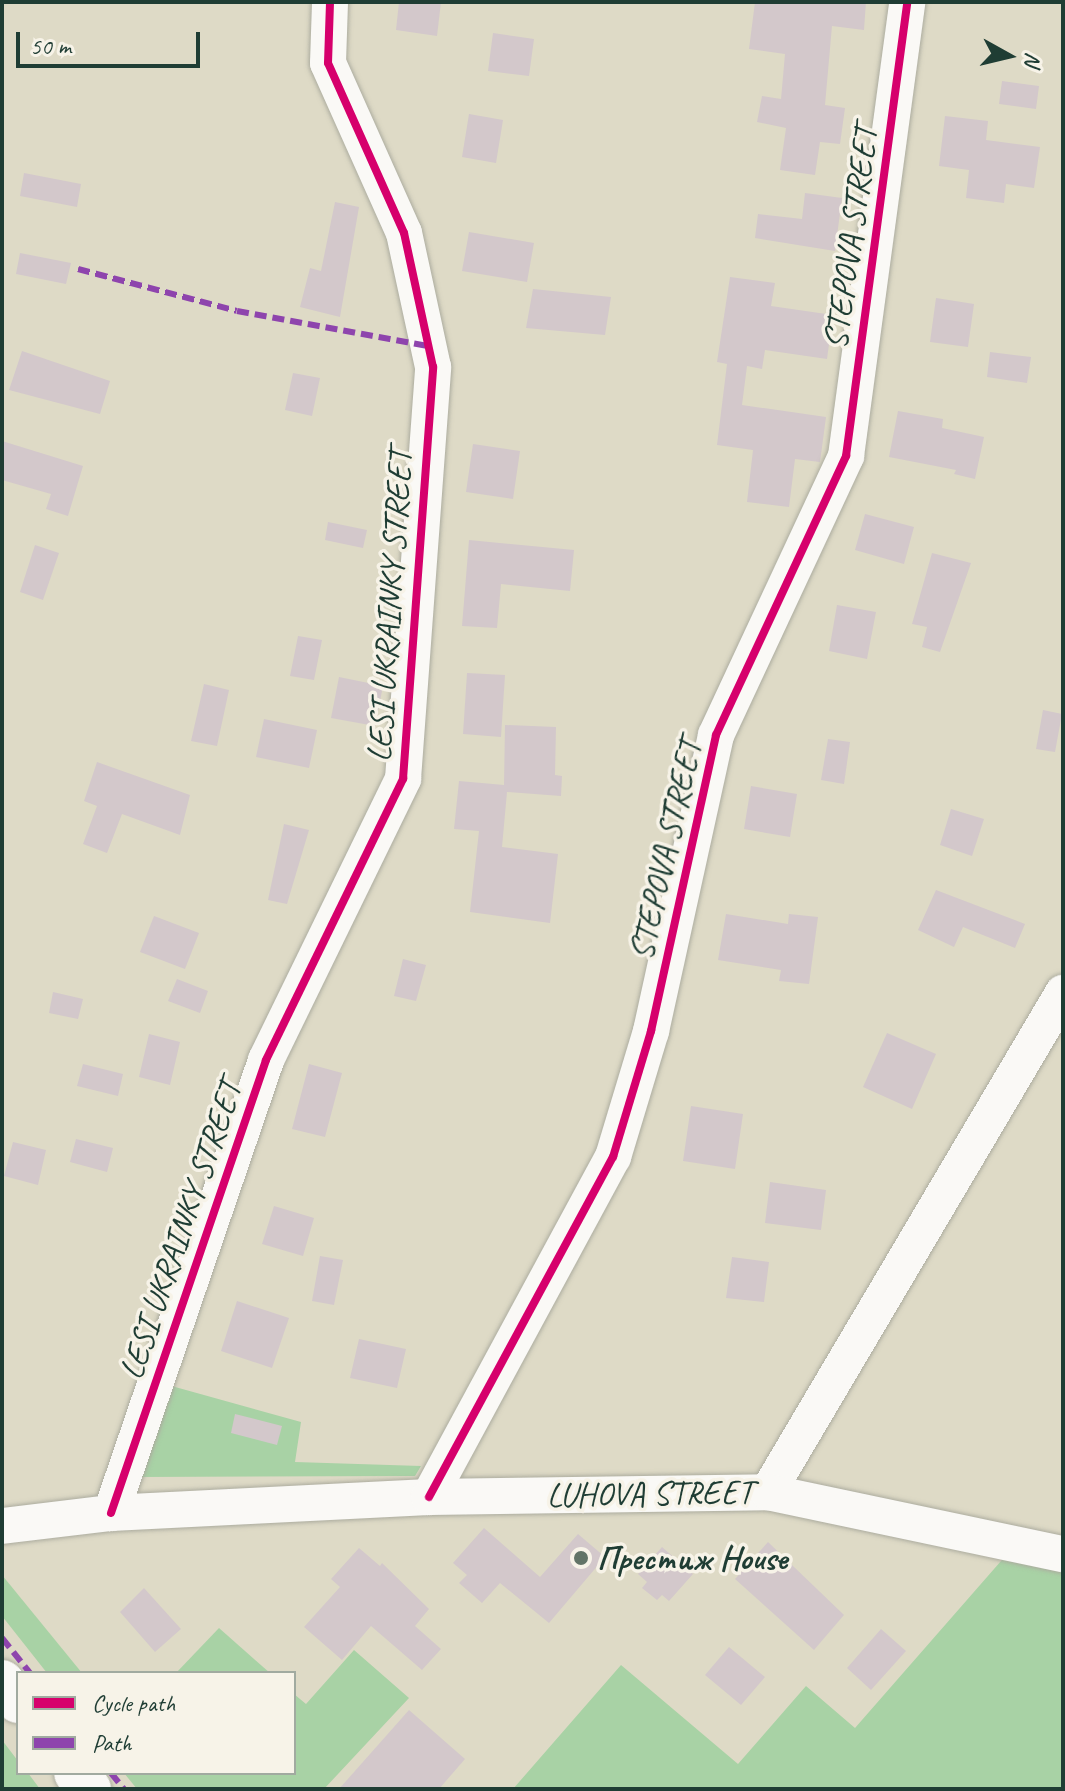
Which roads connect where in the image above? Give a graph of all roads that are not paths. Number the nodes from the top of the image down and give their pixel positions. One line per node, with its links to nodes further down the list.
1 (330, 2): 6 (street, LESI UKRAINKY STREET)
2 (907, 2): 5 (street, STEPOVA STREET)
3 (1063, 993): 4 (street, LUHOVA STREET)
4 (768, 1492): 5 (street, LUHOVA STREET); 8 (street)
5 (429, 1497): 6 (street, LUHOVA STREET)
6 (111, 1513): 7 (street, LUHOVA STREET)
7 (2, 1526)
8 (1063, 1554)
9 (2, 1682): 10 (main road)
10 (16, 1699)

